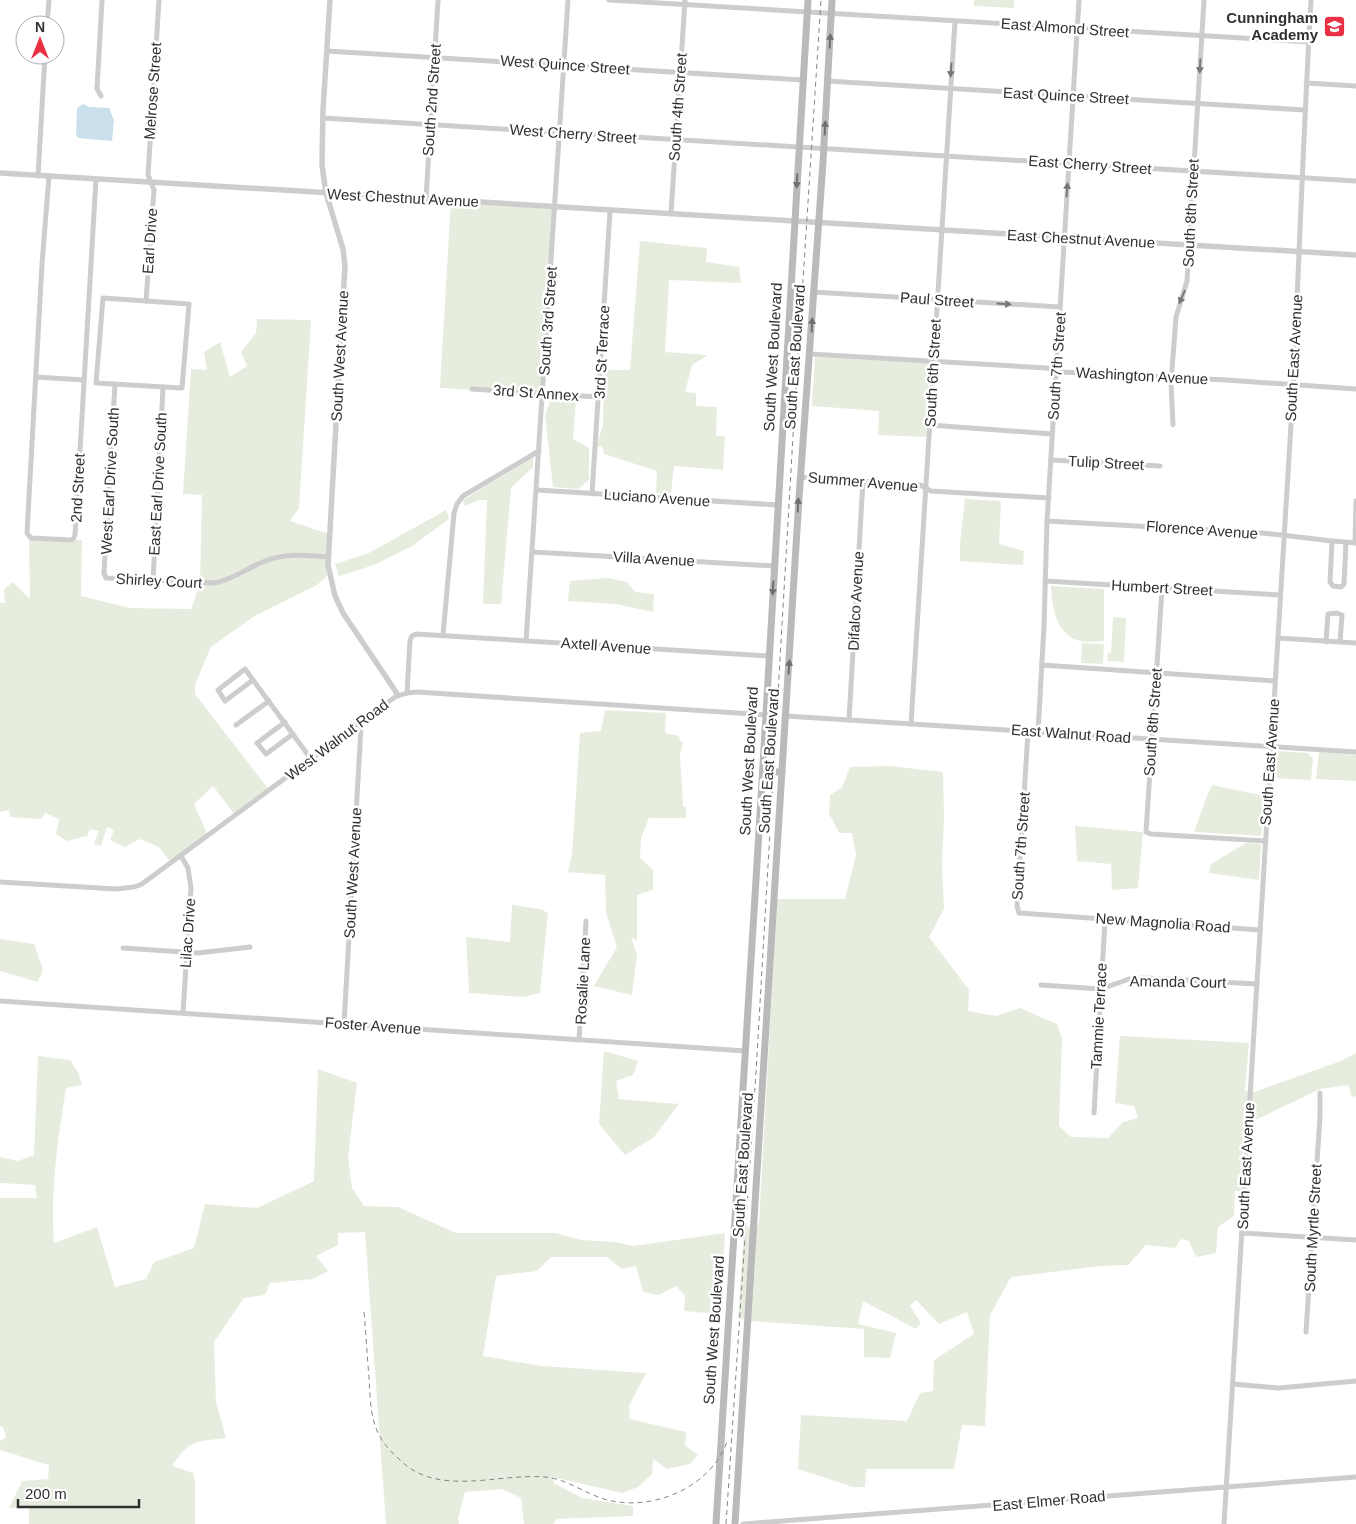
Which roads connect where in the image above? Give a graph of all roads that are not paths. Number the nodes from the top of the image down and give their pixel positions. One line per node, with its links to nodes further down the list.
1 (49, 0): 16 (street)
2 (102, 0): 31 (street)
3 (159, 0): 50 (street, Melrose Street)
4 (330, 0): 21 (street, South West Avenue)
5 (438, 0): 22 (street, South 2nd Street)
6 (568, 0): 24 (street, South 3rd Street)
7 (608, 0): 13 (street, East Almond Street)
8 (808, 0): 14 (main road, South West Boulevard)
9 (832, 0): 15 (main road, South East Boulevard)
10 (1079, 0): 18 (street, South 7th Street)
11 (1204, 0): 19 (street, South 8th Street)
12 (1311, 0): 20 (street, South East Avenue)
13 (684, 2): 14 (street, East Almond Street); 25 (street, South 4th Street)
14 (807, 12): 15 (street, East Almond Street); 26 (main road, South West Boulevard)
15 (831, 14): 17 (street, East Almond Street); 27 (main road, South East Boulevard, one-way to 15)
16 (48, 15)
17 (954, 21): 18 (street, East Almond Street); 30 (street, South 6th Street, one-way to 30)
18 (1077, 28): 19 (street, East Almond Street); 32 (street, South 7th Street)
19 (1202, 36): 20 (street, East Almond Street); 33 (street, South 8th Street, one-way to 33)
20 (1309, 42): 28 (street, South East Avenue)
21 (327, 50): 22 (street, West Quince Street); 35 (street, South West Avenue)
22 (435, 57): 24 (street, West Quince Street); 36 (street, South 2nd Street)
23 (45, 65): 45 (street)
24 (564, 65): 25 (street, West Quince Street); 37 (street, South 3rd Street)
25 (680, 72): 26 (street, West Quince Street); 38 (street, South 4th Street)
26 (803, 80): 39 (main road, South West Boulevard)
27 (827, 81): 30 (street, East Quince Street); 40 (main road, South East Boulevard, one-way to 27)
28 (1306, 83): 29 (street); 34 (street, South East Avenue)
29 (1356, 86)
30 (950, 89): 32 (street, East Quince Street); 41 (street, South 6th Street)
31 (101, 96)
32 (1073, 96): 33 (street, East Quince Street); 42 (street, South 7th Street)
33 (1197, 104): 34 (street, East Quince Street); 43 (street, South 8th Street)
34 (1305, 110): 47 (street, South East Avenue)
35 (323, 118): 36 (street, West Cherry Street); 51 (street, South West Avenue)
36 (431, 125): 37 (street, West Cherry Street); 52 (street, South 2nd Street)
37 (559, 132): 38 (street, West Cherry Street); 53 (street, South 3rd Street)
38 (676, 140): 39 (street, West Cherry Street); 55 (street, South 4th Street)
39 (799, 147): 40 (street, West Cherry Street); 56 (main road, South West Boulevard, one-way to 56)
40 (824, 148): 41 (street, East Cherry Street); 58 (main road, South East Boulevard)
41 (946, 156): 42 (street, East Cherry Street); 59 (street, South 6th Street)
42 (1069, 164): 43 (street, East Cherry Street); 60 (street, South 7th Street, one-way to 42)
43 (1194, 171): 47 (street, East Cherry Street); 61 (street, South 8th Street)
44 (0, 174): 45 (street, West Chestnut Avenue)
45 (38, 176): 46 (street, West Chestnut Avenue)
46 (49, 176): 48 (street, West Chestnut Avenue); 71 (street, 2nd Street)
47 (1301, 178): 49 (street, East Cherry Street); 62 (street, South East Avenue)
48 (96, 179): 50 (street, West Chestnut Avenue); 73 (street, 2nd Street)
49 (1356, 181)
50 (150, 182): 51 (street, West Chestnut Avenue); 66 (street, Earl Drive)
51 (326, 193): 52 (street, West Chestnut Avenue); 101 (street, South West Avenue)
52 (426, 199): 53 (street, West Chestnut Avenue)
53 (555, 207): 54 (street, West Chestnut Avenue); 79 (street, South 3rd Street)
54 (610, 210): 55 (street, West Chestnut Avenue); 80 (street, 3rd St Terrace)
55 (671, 214): 56 (street, West Chestnut Avenue)
56 (795, 222): 57 (street, West Chestnut Avenue); 94 (main road, South West Boulevard)
57 (807, 222): 58 (street, East Chestnut Avenue)
58 (818, 223): 59 (street, East Chestnut Avenue); 64 (main road, South East Boulevard)
59 (941, 230): 60 (street, East Chestnut Avenue); 65 (street, South 6th Street)
60 (1064, 238): 61 (street, East Chestnut Avenue); 67 (street, South 7th Street)
61 (1189, 246): 62 (street, East Chestnut Avenue); 72 (street, South 8th Street, one-way to 72)
62 (1300, 252): 63 (street, East Chestnut Avenue); 75 (street, South East Avenue)
63 (1356, 255)
64 (813, 292): 65 (street, Paul Street); 68 (main road, South East Boulevard, one-way to 64)
65 (937, 300): 67 (street, Paul Street, one-way to 67); 69 (street, South 6th Street)
66 (146, 301): 74 (street); 76 (street)
67 (1060, 307): 70 (street, South 7th Street)
68 (810, 354): 69 (street, Washington Avenue); 87 (main road, South East Boulevard)
69 (933, 361): 70 (street, Washington Avenue); 81 (street, South 6th Street)
70 (1056, 370): 72 (street, Washington Avenue); 83 (street, South 7th Street)
71 (36, 378): 73 (street); 73 (street, 2nd Street)
72 (1171, 379): 75 (street, Washington Avenue); 82 (street, South 8th Street)
73 (84, 380)
74 (115, 384): 76 (street); 103 (street, West Earl Drive South)
75 (1294, 384): 78 (street, Washington Avenue); 96 (street, South East Avenue)
76 (163, 387): 105 (street, East Earl Drive South)
77 (472, 389): 79 (street, 3rd St Annex)
78 (1356, 389)
79 (543, 394): 80 (street, 3rd St Annex); 84 (street, South 3rd Street)
80 (599, 397): 91 (street, 3rd St Terrace)
81 (930, 425): 83 (street); 89 (street, South 6th Street)
82 (1173, 425)
83 (1052, 434): 85 (street, South 7th Street)
84 (539, 451): 90 (street, South 3rd Street); 108 (street)
85 (1051, 460): 86 (street, Tulip Street); 92 (street, South 7th Street)
86 (1160, 466)
87 (800, 477): 88 (street, Summer Avenue); 123 (main road, South East Boulevard, one-way to 87)
88 (863, 481): 89 (street, Summer Avenue); 124 (street, Difalco Avenue)
89 (926, 488): 92 (street); 127 (street, South 6th Street)
90 (537, 490): 91 (street, Luciano Avenue); 100 (street, South 3rd Street)
91 (592, 494): 94 (street, Luciano Avenue)
92 (1048, 498): 95 (street, South 7th Street)
93 (1356, 501): 99 (street)
94 (778, 505): 102 (main road, South West Boulevard)
95 (1047, 521): 96 (street, Florence Avenue); 104 (street, South 7th Street)
96 (1284, 535): 97 (street, Florence Avenue); 107 (street, South East Avenue)
97 (1332, 542): 98 (street, Florence Avenue); 98 (street)
98 (1346, 543): 99 (street, Florence Avenue)
99 (1355, 543)
100 (533, 552): 102 (street, Villa Avenue); 110 (street, South 3rd Street)
101 (328, 557): 105 (street, Shirley Court); 120 (street, South West Avenue)
102 (774, 566): 114 (main road, South West Boulevard, one-way to 114)
103 (106, 578): 105 (street, Shirley Court)
104 (1045, 581): 106 (street, Humbert Street); 115 (street, South 7th Street)
105 (153, 582)
106 (1162, 589): 107 (street, Humbert Street); 116 (street, South 8th Street)
107 (1280, 595): 109 (street, South East Avenue)
108 (443, 635): 110 (street, Axtell Avenue); 119 (street, Axtell Avenue)
109 (1278, 638): 111 (street); 118 (street, South East Avenue)
110 (526, 641): 114 (street, Axtell Avenue)
111 (1326, 642): 112 (street); 112 (street)
112 (1340, 642): 113 (street)
113 (1356, 643)
114 (769, 656): 122 (main road, South West Boulevard)
115 (1042, 665): 116 (street); 130 (street, South 7th Street)
116 (1156, 673): 118 (street); 132 (street, South 8th Street)
117 (253, 680): 117 (street); 121 (street)
118 (1275, 680): 133 (street, South East Avenue)
119 (407, 693): 120 (street, West Walnut Road); 122 (street, West Walnut Road)
120 (398, 696): 126 (street, West Walnut Road)
121 (269, 701): 125 (street); 128 (street)
122 (766, 715): 136 (main road, South West Boulevard)
123 (786, 716): 124 (street, East Walnut Road); 137 (main road, South East Boulevard)
124 (849, 720): 127 (street, East Walnut Road)
125 (285, 722): 131 (street); 131 (street)
126 (359, 723): 135 (street, West Walnut Road); 153 (street, South West Avenue)
127 (911, 724): 129 (street, East Walnut Road)
128 (236, 725)
129 (1028, 732): 130 (street, East Walnut Road); 141 (street, South 7th Street)
130 (1038, 732): 132 (street, East Walnut Road)
131 (294, 734): 135 (street)
132 (1152, 739): 133 (street, East Walnut Road); 138 (street, South 8th Street)
133 (1271, 747): 134 (street, East Walnut Road); 138 (street, South East Avenue)
134 (1356, 752)
135 (312, 759): 139 (street, West Walnut Road)
136 (763, 772): 137 (main road); 155 (main road, South West Boulevard)
137 (782, 772): 167 (main road, South East Boulevard)
138 (1265, 841): 144 (street, South East Avenue)
139 (181, 856): 140 (street, West Walnut Road); 147 (street, Lilac Drive)
140 (0, 882)
141 (1066, 917): 142 (street, New Magnolia Road)
142 (1105, 920): 144 (street, New Magnolia Road); 150 (street, Tammie Terrace)
143 (586, 921): 154 (street, Rosalie Lane)
144 (1260, 930): 148 (street, South East Avenue)
145 (250, 947): 147 (street)
146 (122, 948): 147 (street)
147 (186, 953): 152 (street, Lilac Drive)
148 (1257, 984): 150 (street, Amanda Court); 158 (street, South East Avenue)
149 (1041, 985): 150 (street, Amanda Court)
150 (1101, 989): 157 (street, Tammie Terrace)
151 (0, 1001): 152 (street, Foster Avenue)
152 (183, 1013): 153 (street, Foster Avenue)
153 (344, 1024): 154 (street, Foster Avenue)
154 (579, 1040): 155 (street, Foster Avenue)
155 (746, 1051): 166 (main road, South West Boulevard)
156 (1320, 1092): 159 (street, South Myrtle Street)
157 (1094, 1113)
158 (1242, 1233): 159 (street); 163 (street, South East Avenue)
159 (1312, 1237): 160 (street); 161 (street, South Myrtle Street)
160 (1356, 1240)
161 (1306, 1332)
162 (1356, 1381): 163 (street)
163 (1233, 1384): 165 (street, South East Avenue)
164 (1356, 1477): 165 (street, East Elmer Road)
165 (1226, 1487): 168 (street, East Elmer Road); 169 (street, South East Avenue)
166 (716, 1524)
167 (735, 1524)
168 (743, 1524)
169 (1224, 1524)

